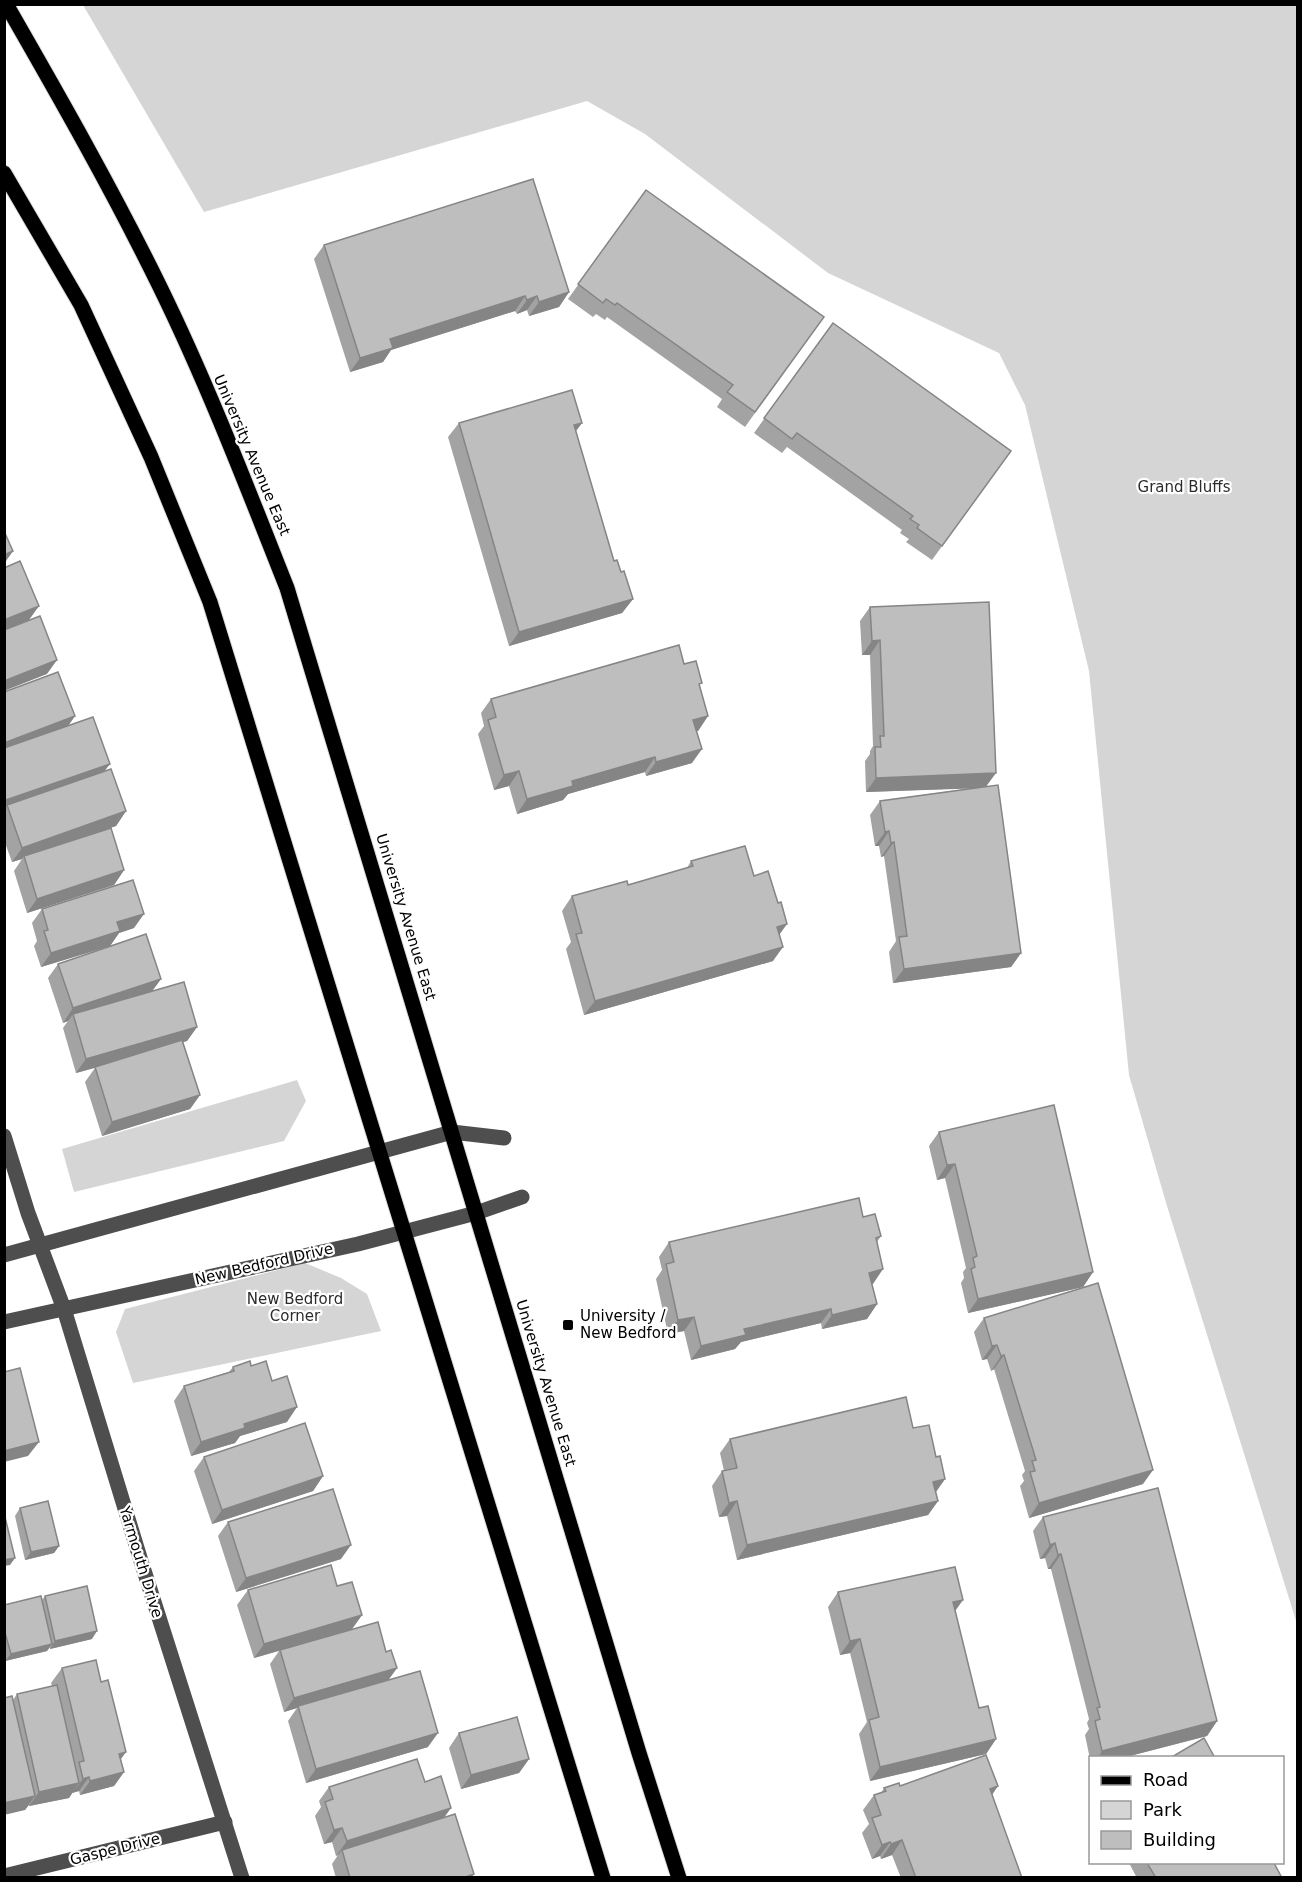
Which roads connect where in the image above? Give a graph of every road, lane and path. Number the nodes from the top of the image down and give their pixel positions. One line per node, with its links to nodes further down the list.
1 (6, 4): 3 (main road, University Avenue East)
2 (4, 173): 6 (main road)
3 (452, 1132): 5 (street); 6 (street); 8 (main road, University Avenue East)
4 (4, 1136): 10 (street, Yarmouth Drive)
5 (504, 1138)
6 (380, 1151): 9 (main road); 10 (street)
7 (522, 1197): 8 (street, New Bedford Drive)
8 (476, 1213): 9 (street, New Bedford Drive); 18 (main road, University Avenue East)
9 (405, 1232): 12 (street, New Bedford Drive); 17 (main road)
10 (39, 1247): 11 (street); 12 (street, Yarmouth Drive)
11 (4, 1255)
12 (64, 1310): 13 (street, New Bedford Drive); 14 (street, Yarmouth Drive)
13 (4, 1322)
14 (225, 1822): 15 (street, Gaspe Drive); 16 (street, Yarmouth Drive)
15 (4, 1876)
16 (242, 1878)
17 (603, 1878)
18 (679, 1878)

